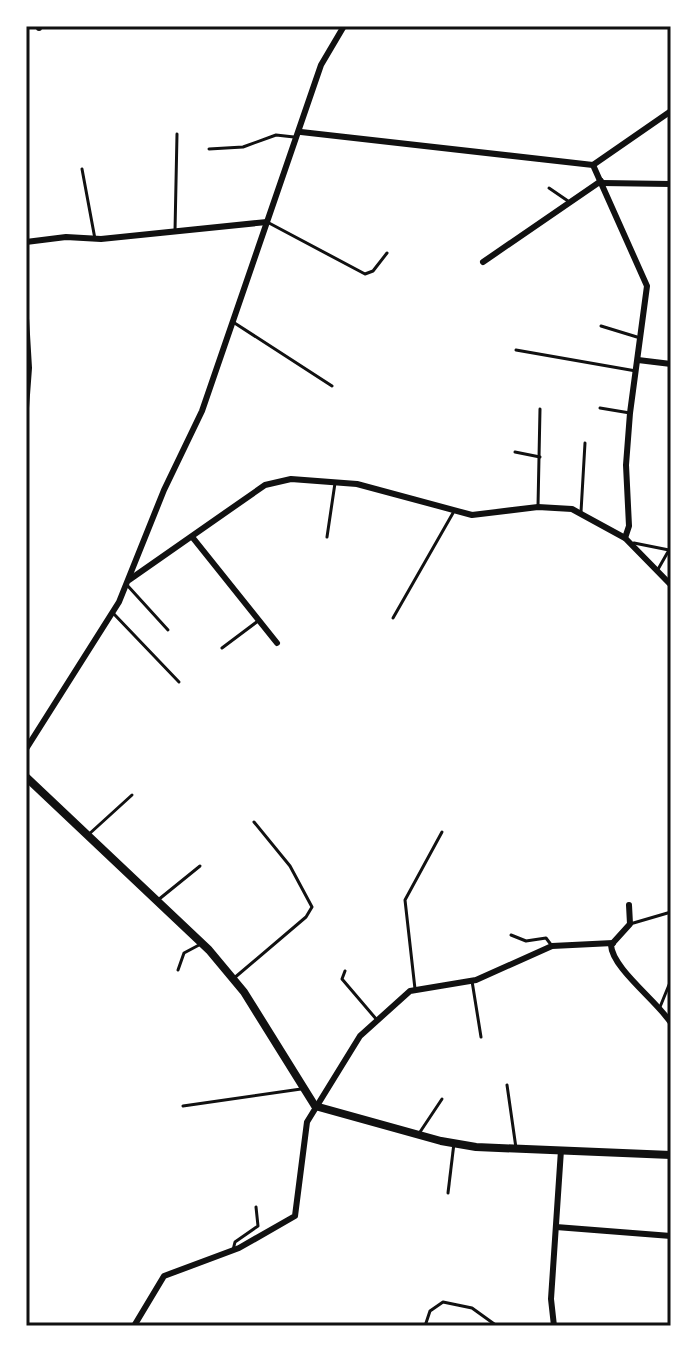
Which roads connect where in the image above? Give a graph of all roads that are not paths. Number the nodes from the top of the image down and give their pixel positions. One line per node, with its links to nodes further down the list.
1 (344, 26): 4 (street)
2 (671, 111): 6 (street)
3 (177, 134): 13 (lane)
4 (299, 135): 5 (lane); 6 (street); 12 (street)
5 (209, 149)
6 (593, 165): 8 (street)
7 (82, 169): 14 (lane)
8 (602, 182): 9 (street); 11 (street); 21 (street)
9 (671, 184)
10 (549, 188): 11 (lane)
11 (568, 201): 17 (street)
12 (267, 222): 13 (street); 16 (lane); 19 (street)
13 (175, 231): 14 (street)
14 (95, 239): 15 (street)
15 (26, 242)
16 (387, 253)
17 (483, 262)
18 (26, 318): 27 (street)
19 (233, 322): 26 (lane); 42 (street)
20 (601, 326): 21 (lane)
21 (641, 338): 23 (street)
22 (516, 350): 25 (lane)
23 (638, 360): 24 (street); 25 (street)
24 (671, 364)
25 (636, 371): 30 (street)
26 (332, 386)
27 (26, 408)
28 (600, 408): 30 (lane)
29 (540, 409): 33 (lane)
30 (630, 413): 40 (street)
31 (585, 443): 36 (lane)
32 (515, 452): 33 (lane)
33 (540, 457): 35 (lane)
34 (335, 483): 37 (street); 38 (lane); 39 (street)
35 (538, 507): 36 (street); 37 (street)
36 (581, 512): 40 (street)
37 (453, 513): 45 (lane)
38 (327, 537)
39 (193, 538): 42 (street); 46 (street)
40 (627, 540): 41 (street); 41 (lane)
41 (656, 572): 43 (street)
42 (128, 583): 44 (street); 47 (lane)
43 (671, 585)
44 (113, 613): 50 (lane); 51 (street)
45 (393, 618)
46 (258, 621): 48 (street); 49 (lane)
47 (168, 630)
48 (277, 643)
49 (222, 648)
50 (179, 682)
51 (26, 749)
52 (26, 777): 56 (street)
53 (132, 795): 56 (lane)
54 (254, 822): 68 (lane)
55 (442, 832): 71 (lane)
56 (88, 835): 58 (street)
57 (200, 866): 58 (lane)
58 (158, 900): 63 (street)
59 (629, 905): 61 (street)
60 (671, 912): 61 (lane)
61 (630, 924): 64 (street)
62 (511, 935): 65 (lane)
63 (202, 943): 66 (lane); 68 (street)
64 (613, 943): 65 (street); 72 (street)
65 (552, 946): 70 (street)
66 (178, 970)
67 (345, 971): 73 (lane)
68 (233, 979): 77 (street)
69 (671, 980): 72 (lane)
70 (472, 981): 71 (street); 75 (lane)
71 (415, 989): 73 (street)
72 (660, 1007): 74 (street)
73 (377, 1020): 80 (street)
74 (671, 1023)
75 (481, 1037)
76 (507, 1085): 83 (lane)
77 (305, 1088): 79 (lane); 80 (street)
78 (442, 1099): 81 (lane)
79 (183, 1106)
80 (315, 1106): 81 (street); 90 (street)
81 (417, 1135): 82 (street)
82 (454, 1143): 83 (street); 86 (lane)
83 (516, 1148): 84 (street)
84 (561, 1150): 85 (street); 88 (street)
85 (671, 1155)
86 (448, 1193)
87 (256, 1207): 90 (lane)
88 (556, 1227): 89 (street); 94 (street)
89 (671, 1236)
90 (233, 1250): 91 (street)
91 (134, 1326)
92 (425, 1326): 93 (lane)
93 (497, 1326)
94 (554, 1326)

